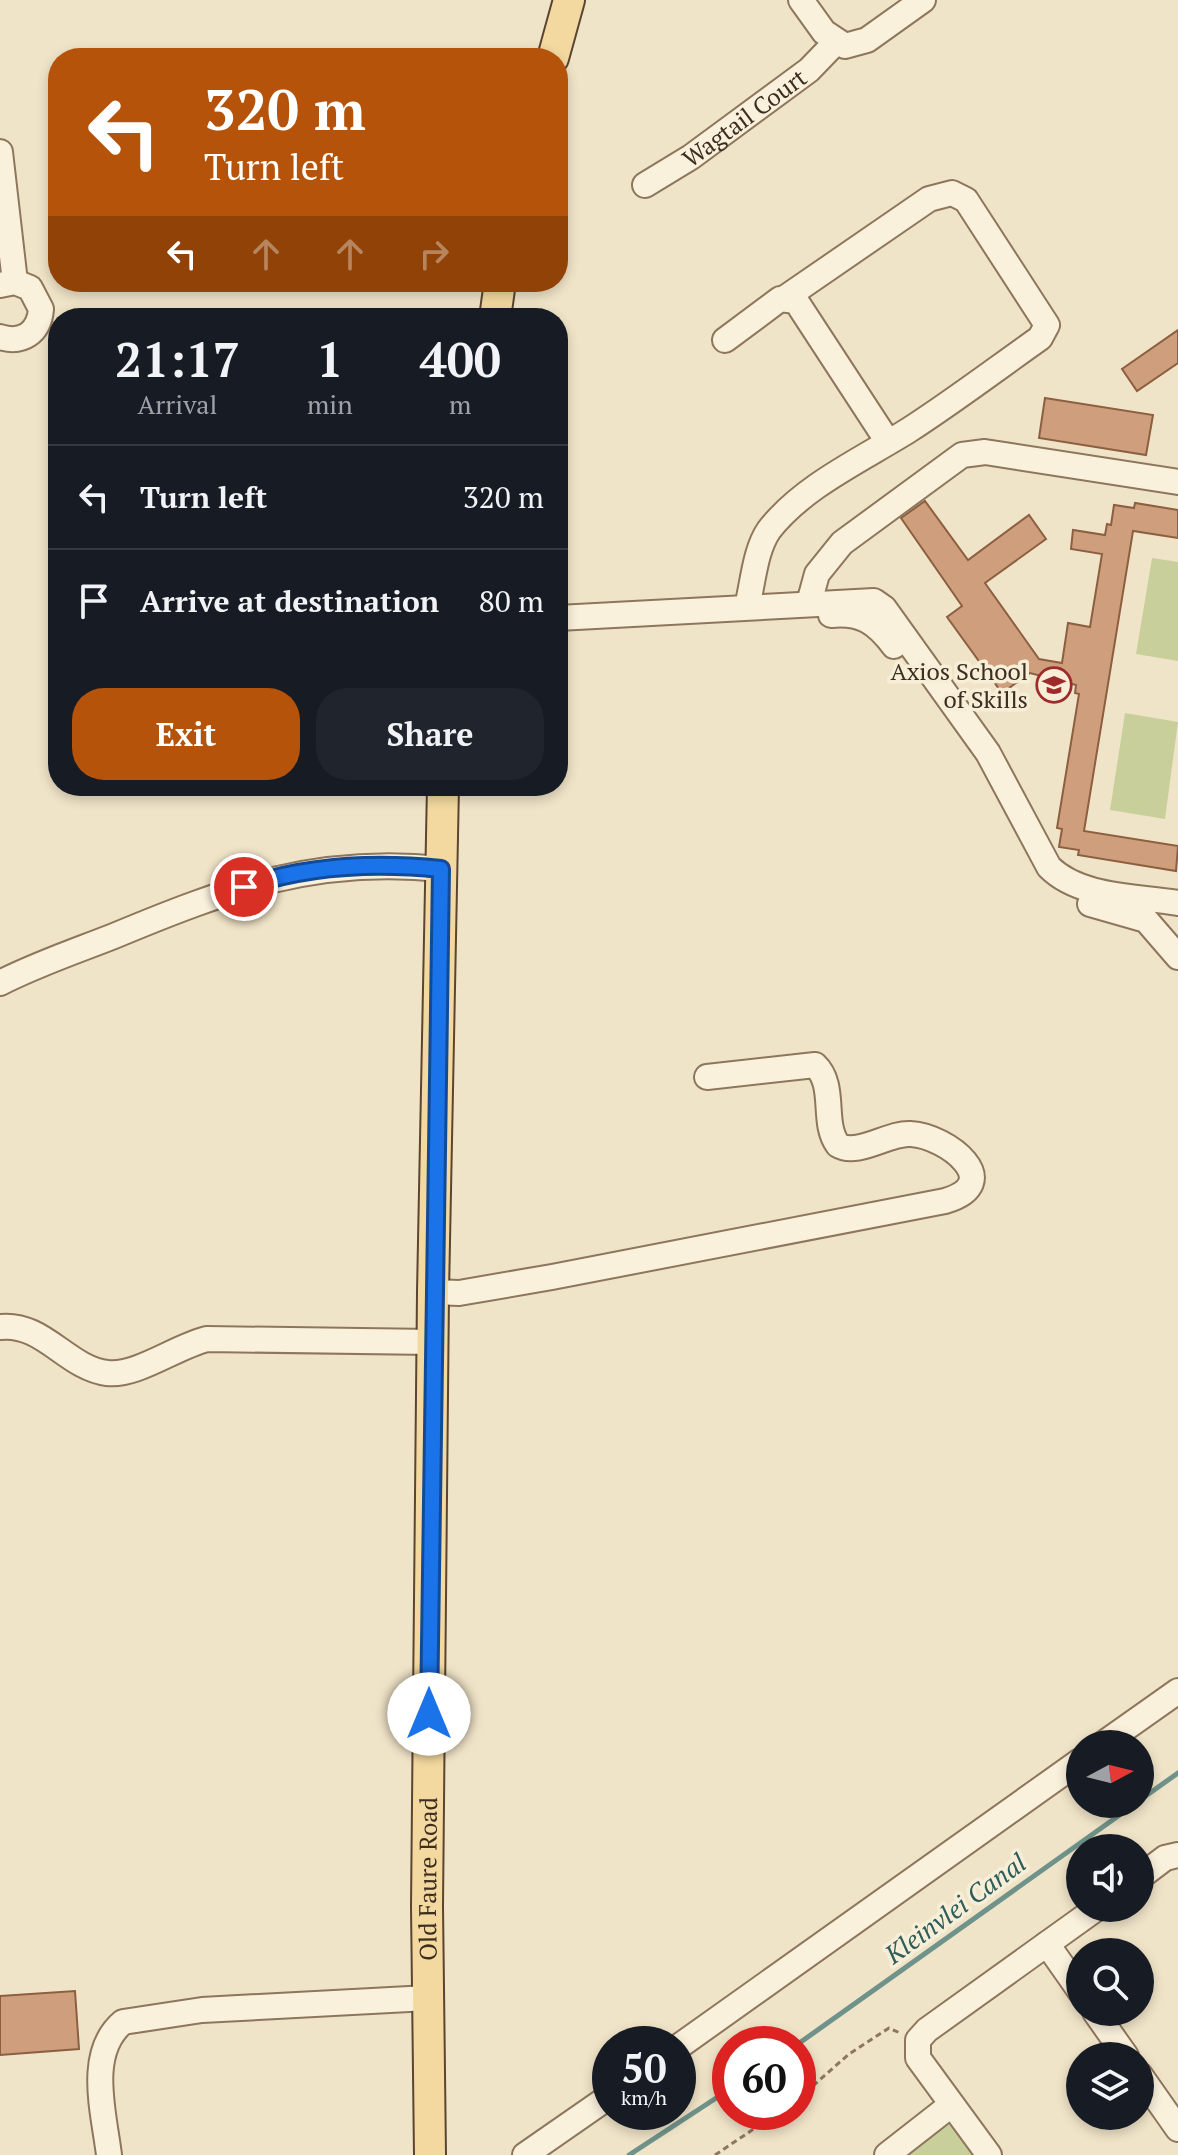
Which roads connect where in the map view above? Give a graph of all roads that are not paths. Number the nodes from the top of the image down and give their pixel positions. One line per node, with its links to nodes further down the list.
1 (569, 0): 5 (main road)
2 (801, 0): 4 (street)
3 (923, 0): 4 (street)
4 (836, 42): 7 (street, Wagtail Court)
5 (556, 48)
6 (0, 152): 8 (street)
7 (645, 185)
8 (4, 239): 9 (street)
9 (8, 283): 11 (street)
10 (785, 298): 12 (street); 13 (street); 13 (street)
11 (0, 337)
12 (725, 340)
13 (888, 442): 16 (street)
14 (1178, 482): 15 (street)
15 (809, 603): 16 (street); 20 (street)
16 (747, 607): 17 (street); 21 (street)
17 (568, 617)
18 (443, 796): 19 (main road, Old Faure Road)
19 (441, 869): 22 (street); 24 (main road, Old Faure Road)
20 (1178, 903)
21 (1178, 957)
22 (0, 983)
23 (707, 1077): 24 (street)
24 (433, 1292): 26 (main road, Old Faure Road)
25 (0, 1327): 26 (street)
26 (433, 1342): 35 (main road, Old Faure Road)
27 (1178, 1691): 28 (street)
28 (1123, 1730)
29 (1066, 1771): 36 (street)
30 (1172, 1857): 31 (street)
31 (1154, 1868)
32 (1078, 1922): 33 (street)
33 (1047, 1944): 34 (street); 38 (street)
34 (1066, 1971)
35 (428, 1998): 41 (street); 42 (main road, Old Faure Road)
36 (696, 2034)
37 (1154, 2095): 40 (street)
38 (951, 2105): 44 (street); 45 (street)
39 (592, 2108): 43 (street)
40 (1178, 2129)
41 (109, 2155)
42 (430, 2155)
43 (525, 2155)
44 (887, 2155)
45 (989, 2155)

